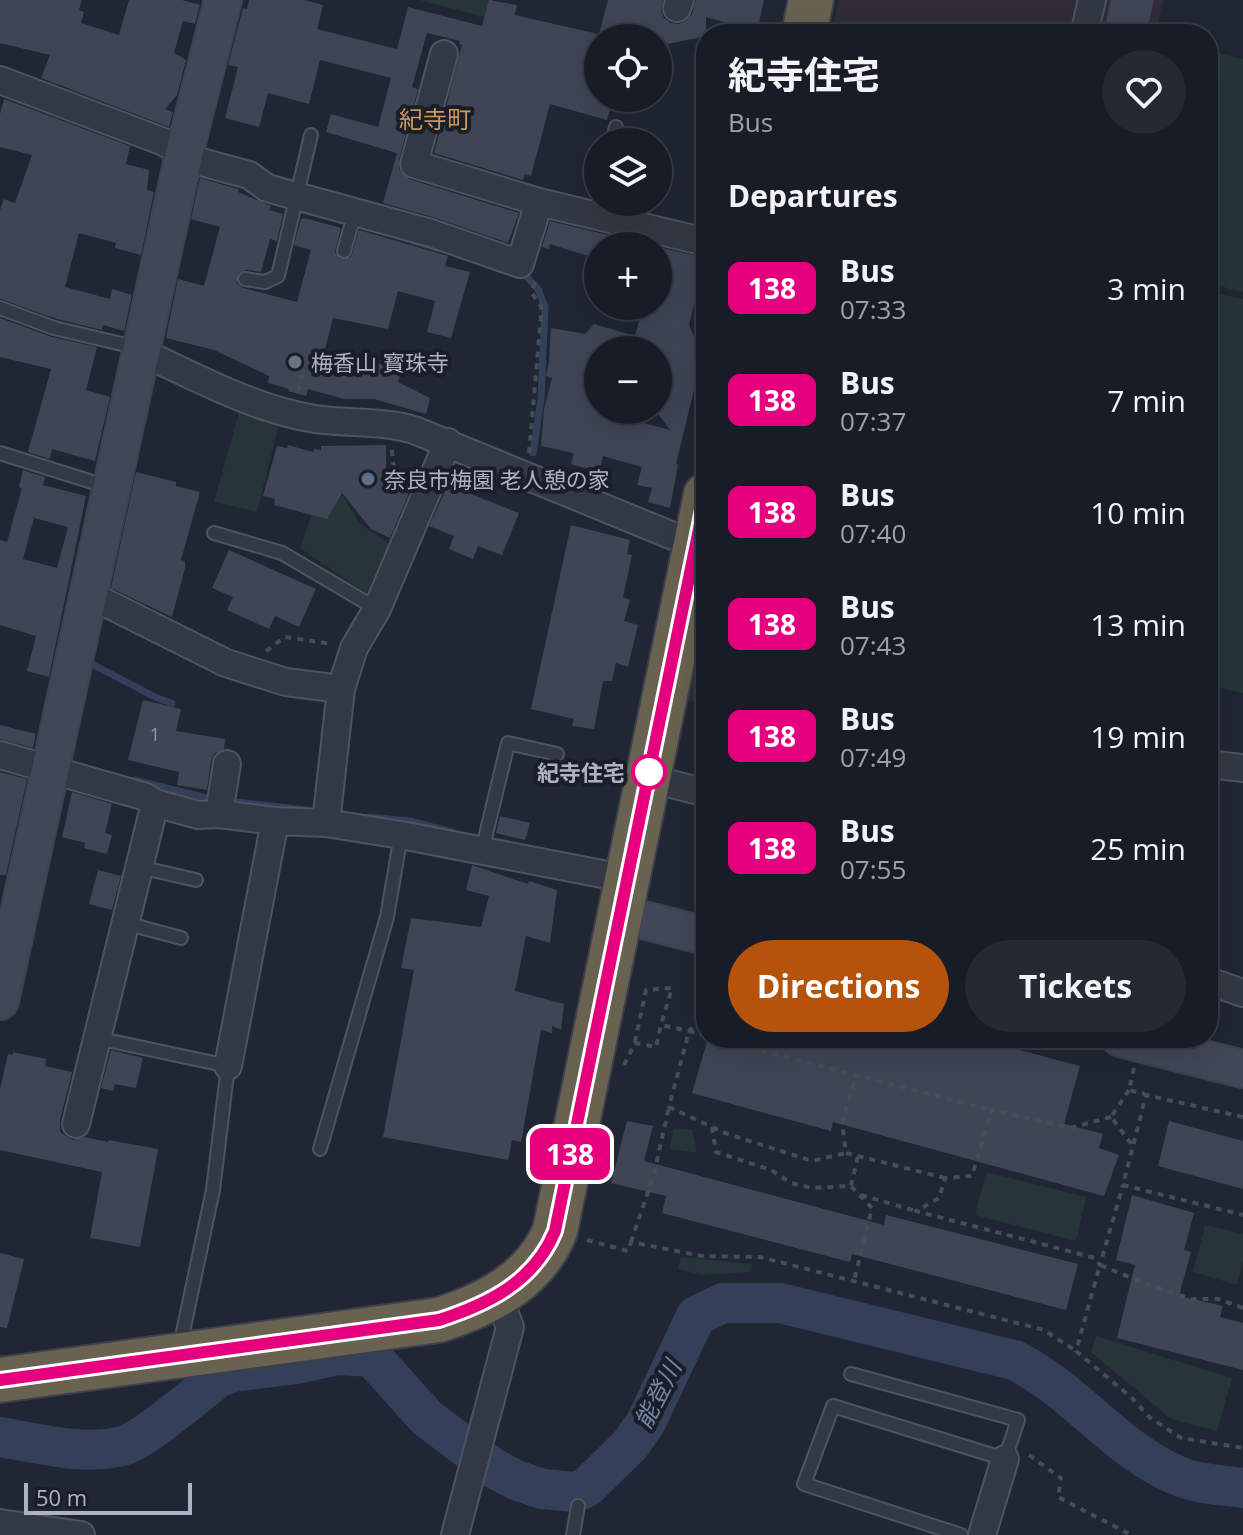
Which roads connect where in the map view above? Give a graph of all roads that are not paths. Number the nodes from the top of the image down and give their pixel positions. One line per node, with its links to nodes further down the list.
1 (223, 0): 9 (street)
2 (811, 0): 4 (highway)
3 (1092, 0): 5 (street)
4 (806, 24)
5 (1086, 24)
6 (444, 54): 11 (street)
7 (0, 80): 9 (street)
8 (311, 135): 10 (lane)
9 (184, 154): 10 (street); 17 (street)
10 (296, 195): 12 (street); 15 (lane)
11 (539, 202): 12 (street); 13 (street)
12 (355, 211): 14 (lane)
13 (696, 239)
14 (344, 251)
15 (245, 279)
16 (0, 308): 17 (lane)
17 (141, 352): 18 (street); 20 (street)
18 (448, 442): 23 (street); 25 (street)
19 (0, 453): 20 (lane)
20 (111, 488): 24 (street)
21 (214, 533): 25 (lane)
22 (696, 540): 23 (highway)
23 (695, 545): 33 (highway)
24 (88, 594): 26 (street); 32 (street)
25 (377, 609): 26 (street)
26 (341, 689): 38 (street)
27 (557, 754): 40 (lane)
28 (0, 755): 32 (street)
29 (227, 764): 36 (street)
30 (1218, 766): 31 (street)
31 (1243, 768)
32 (51, 769): 35 (street); 49 (street)
33 (648, 778): 34 (street); 43 (highway)
34 (696, 790)
35 (155, 803): 36 (street); 41 (street)
36 (219, 814): 37 (street)
37 (275, 821): 38 (street); 52 (street)
38 (326, 823): 39 (street)
39 (401, 835): 40 (street); 55 (lane)
40 (482, 851): 43 (street)
41 (139, 867): 42 (lane); 44 (street)
42 (196, 880)
43 (624, 897): 45 (street); 56 (highway)
44 (125, 923): 46 (lane); 50 (street)
45 (696, 931)
46 (181, 938)
47 (1218, 984): 48 (street)
48 (1243, 993)
49 (0, 1001)
50 (97, 1038): 52 (lane); 54 (street)
51 (1128, 1048): 53 (street)
52 (228, 1066): 57 (lane)
53 (1243, 1069)
54 (76, 1124)
55 (320, 1149)
56 (498, 1296): 57 (highway); 64 (street)
57 (178, 1357): 59 (highway)
58 (851, 1374): 60 (lane)
59 (0, 1380)
60 (1008, 1450): 66 (lane); 67 (street)
61 (578, 1506): 65 (lane)
62 (0, 1523): 63 (street)
63 (81, 1535)
64 (455, 1535)
65 (573, 1535)
66 (961, 1535)
67 (982, 1535)

